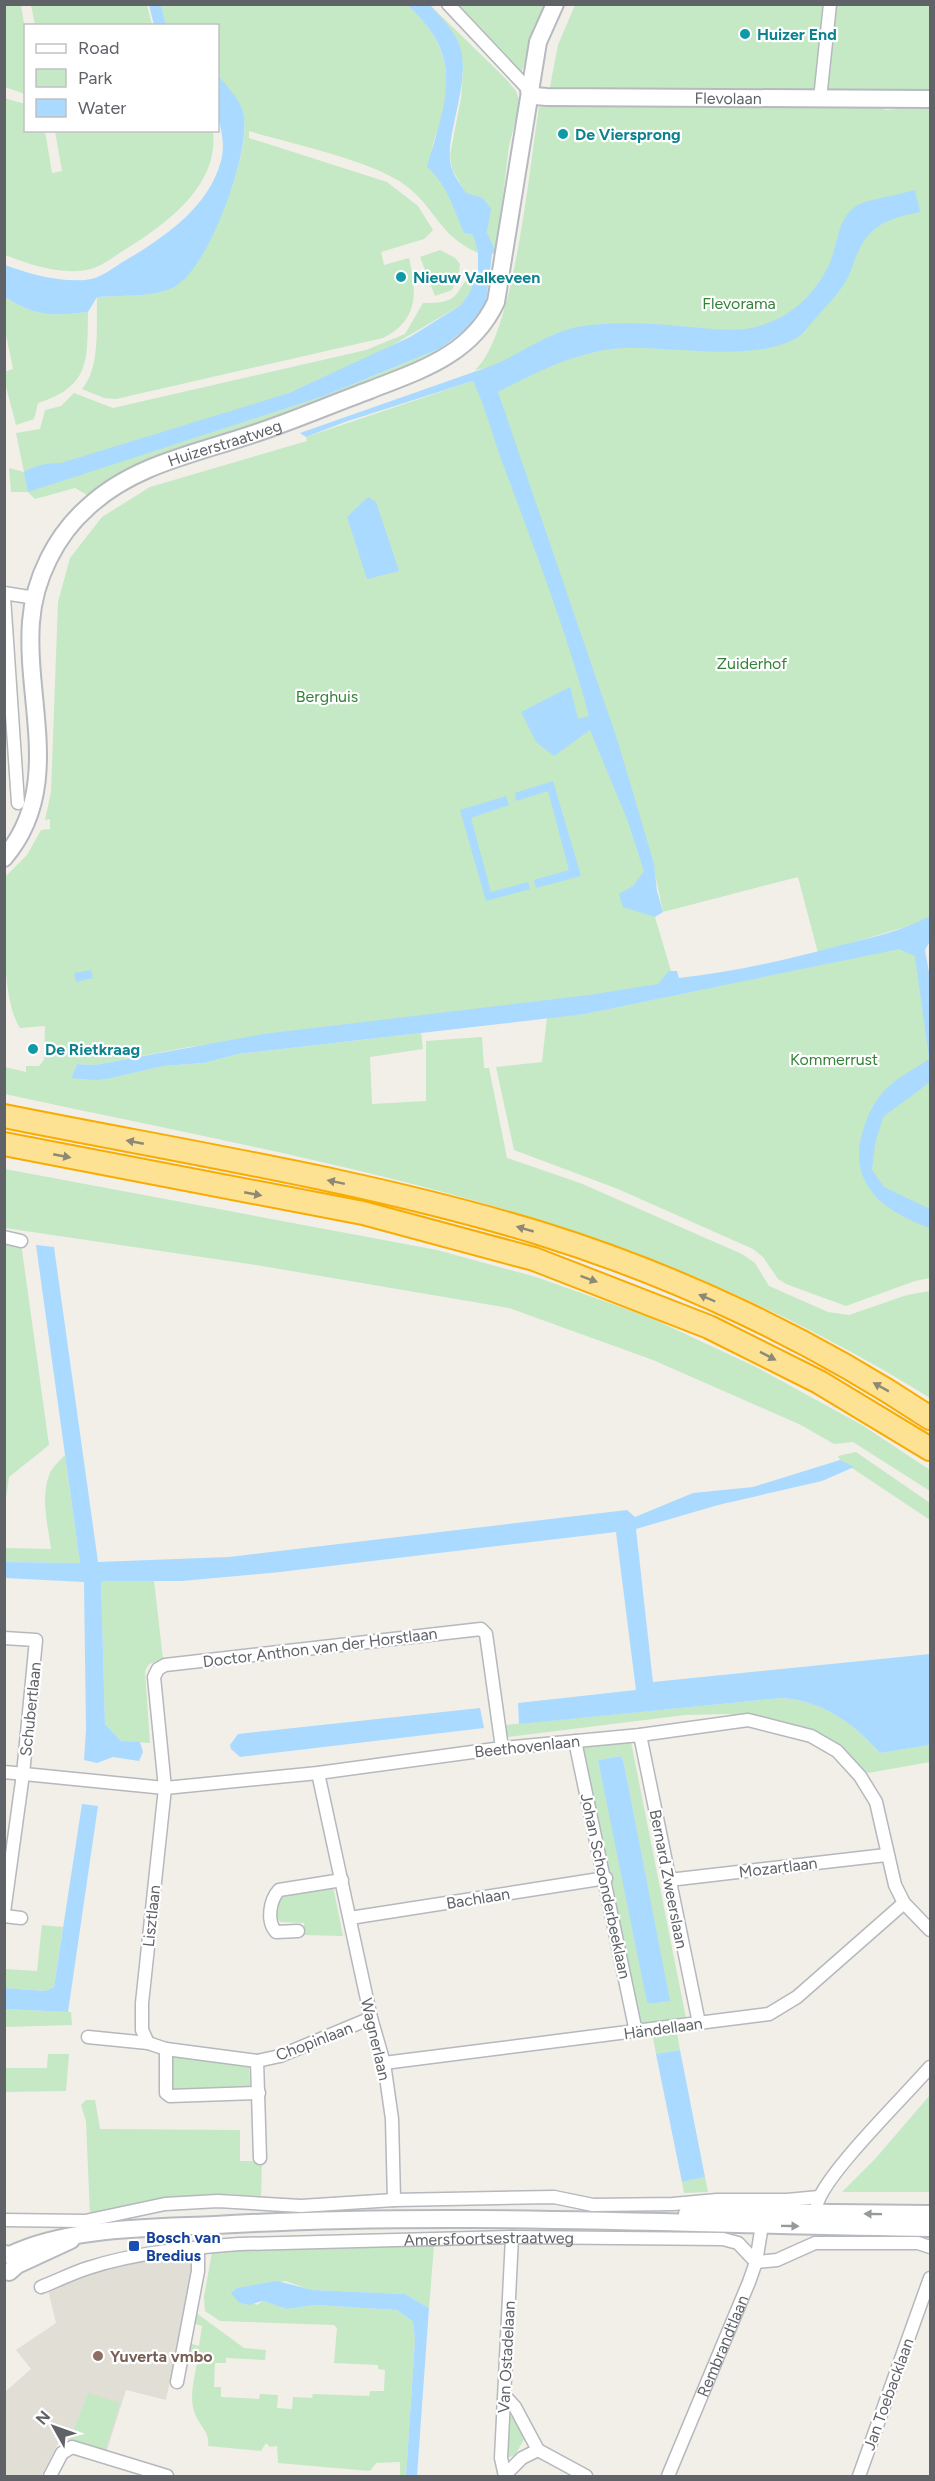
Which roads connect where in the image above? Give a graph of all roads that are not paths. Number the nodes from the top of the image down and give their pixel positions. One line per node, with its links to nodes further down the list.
1 (448, 4): 4 (street)
2 (555, 4): 4 (street, Huizerstraatweg)
3 (830, 4): 5 (street)
4 (529, 90): 5 (street, Flevolaan); 8 (street, Huizerstraatweg)
5 (820, 99): 6 (street, Flevolaan)
6 (930, 99)
7 (4, 595): 8 (street); 10 (street)
8 (35, 598): 9 (street, Huizerstraatweg)
9 (36, 711): 10 (street); 12 (street, Huizerstraatweg)
10 (14, 714): 11 (street)
11 (18, 803)
12 (4, 858)
13 (4, 1116): 17 (highway, one-way to 13)
14 (4, 1144): 18 (highway, one-way to 18)
15 (4, 1237): 16 (street)
16 (21, 1241)
17 (930, 1418)
18 (930, 1449)
19 (4, 1638): 25 (street, Schubertlaan)
20 (640, 1735): 21 (street, Beethovenlaan); 27 (street, Beethovenlaan); 30 (street, Bernard Zweerslaan)
21 (575, 1741): 22 (street, Beethovenlaan); 28 (street, Johan Schoonderbeeklaan)
22 (502, 1748): 24 (street, Beethovenlaan); 26 (street, Doctor Anthon van der Horstlaan)
23 (4, 1772): 25 (street, Beethovenlaan)
24 (318, 1773): 26 (street, Beethovenlaan); 29 (street, Wagnerlaan)
25 (23, 1774): 26 (street, Beethovenlaan); 32 (street)
26 (165, 1788): 41 (street, Lisztlaan)
27 (886, 1855): 30 (street, Mozartlaan); 31 (street, Beethovenlaan)
28 (606, 1878): 34 (street, Bachlaan); 39 (street, Johan Schoonderbeeklaan)
29 (342, 1880): 34 (street, Wagnerlaan); 36 (street)
30 (669, 1880): 38 (street, Bernard Zweerslaan)
31 (904, 1903): 35 (street, Beethovenlaan); 38 (street, Händellaan)
32 (4, 1914): 33 (street)
33 (21, 1918)
34 (350, 1918): 37 (street, Wagnerlaan)
35 (930, 1930)
36 (298, 1931)
37 (371, 2019): 43 (street, Chopinlaan); 44 (street, Wagnerlaan)
38 (699, 2023): 39 (street, Händellaan)
39 (636, 2032): 44 (street, Händellaan)
40 (88, 2037): 41 (street, Chopinlaan)
41 (148, 2043): 42 (street, Chopinlaan)
42 (166, 2049): 43 (street, Chopinlaan); 46 (street)
43 (257, 2061): 46 (street, Chopinlaan)
44 (384, 2064): 48 (street, Wagnerlaan)
45 (930, 2067): 49 (street)
46 (259, 2094): 47 (street, Chopinlaan)
47 (260, 2158)
48 (394, 2200): 49 (street, Amersfoortsestraatweg); 52 (street, Amersfoortsestraatweg)
49 (817, 2205): 50 (street, Amersfoortsestraatweg, one-way to 49); 51 (street, Amersfoortsestraatweg)
50 (930, 2214)
51 (762, 2219): 53 (street, Amersfoortsestraatweg, one-way to 53); 57 (street, Rembrandtlaan); 58 (street, Amersfoortsestraatweg)
52 (4, 2220)
53 (930, 2228)
54 (512, 2237): 55 (street, Amersfoortsestraatweg); 57 (street, Amersfoortsestraatweg); 62 (street, Van Ostadelaan)
55 (198, 2247): 60 (street, Amersfoortsestraatweg); 61 (street)
56 (930, 2247): 57 (street)
57 (756, 2262): 68 (street, Rembrandtlaan)
58 (6, 2266)
59 (930, 2278): 69 (street, Jan Toebacklaan)
60 (41, 2288)
61 (177, 2382)
62 (505, 2396): 63 (street); 64 (street, Van Ostadelaan)
63 (538, 2450): 64 (street); 67 (street)
64 (505, 2475)
65 (50, 2476): 66 (street)
66 (160, 2476)
67 (586, 2476)
68 (668, 2476)
69 (859, 2476)

